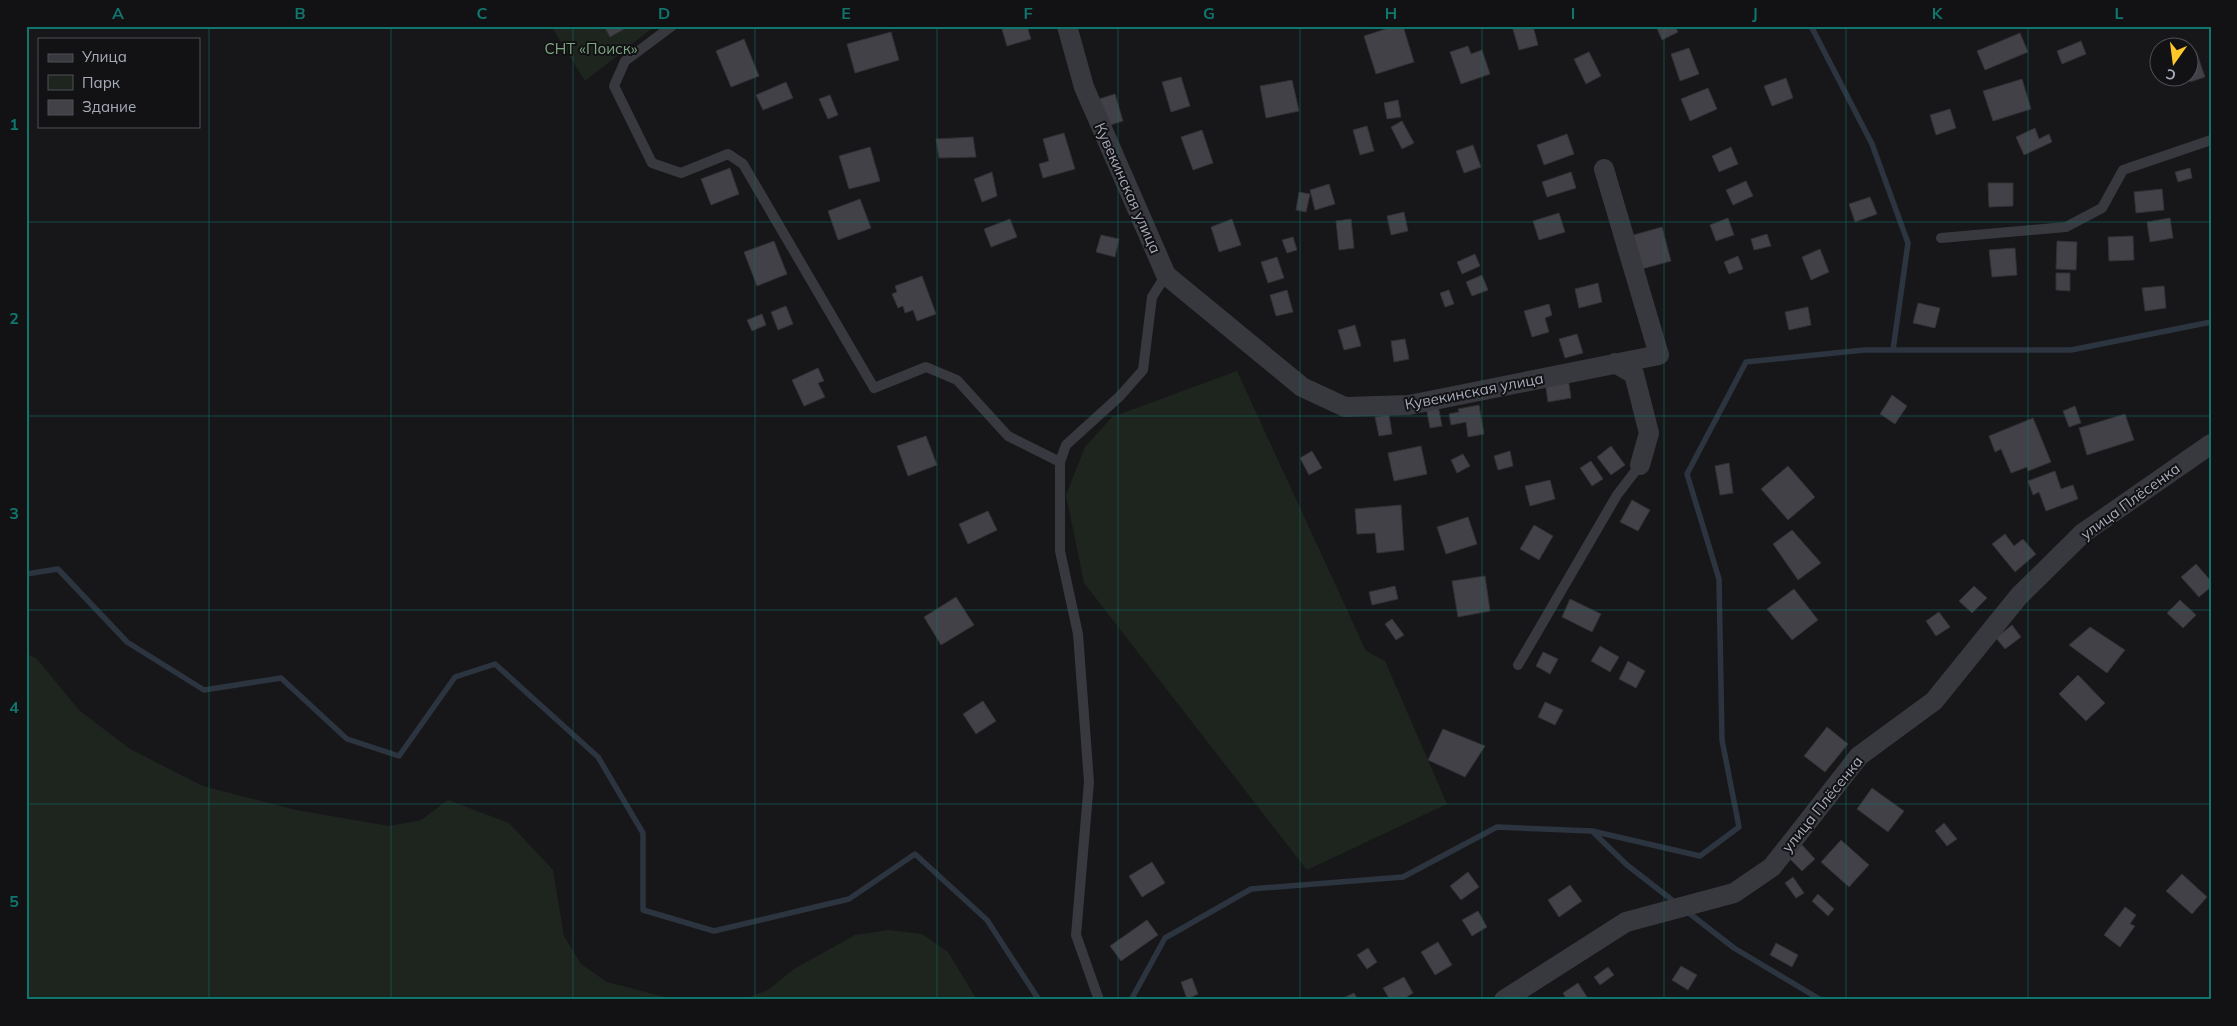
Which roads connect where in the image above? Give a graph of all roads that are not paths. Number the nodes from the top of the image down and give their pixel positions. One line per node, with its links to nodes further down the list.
1 (672, 26): 9 (lane)
2 (1068, 26): 6 (street, Кувекинская улица)
3 (2211, 140): 5 (lane)
4 (1604, 169): 7 (street, Кувекинская улица)
5 (1941, 238)
6 (1166, 275): 7 (street, Кувекинская улица); 9 (lane)
7 (1615, 363): 10 (street)
8 (2211, 444): 13 (street, улица Плёсенка)
9 (1060, 462): 12 (lane)
10 (1640, 465): 11 (lane)
11 (1518, 665)
12 (1099, 1000)
13 (1504, 1000)

